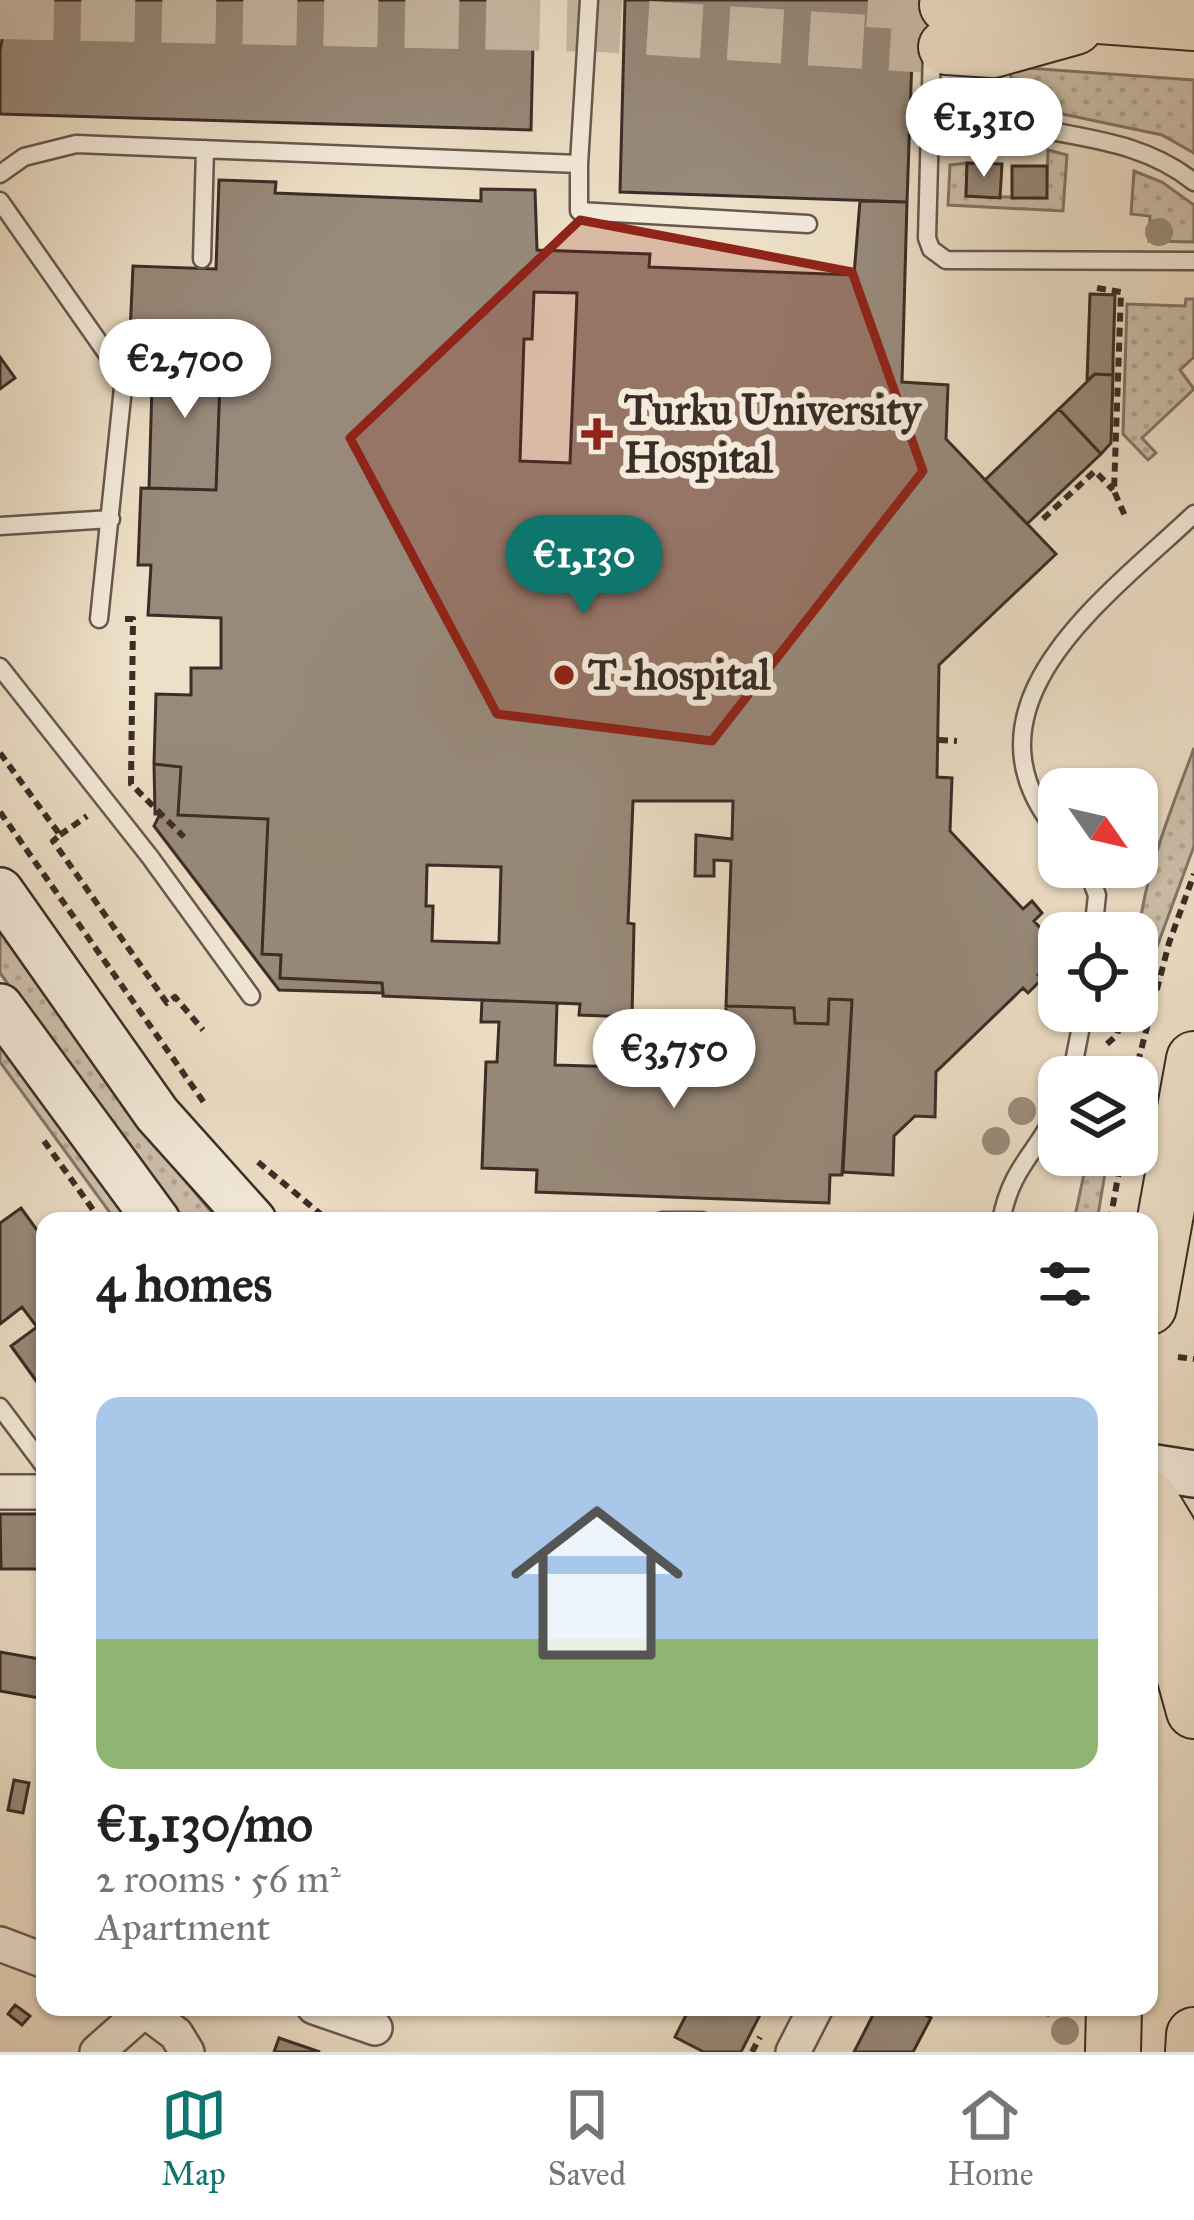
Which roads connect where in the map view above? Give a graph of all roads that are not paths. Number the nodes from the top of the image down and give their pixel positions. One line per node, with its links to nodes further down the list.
1 (589, 0): 8 (lane)
2 (1056, 6): 3 (highway); 4 (highway)
3 (1112, 16): 4 (highway); 5 (highway)
4 (942, 17): 14 (lane)
5 (1194, 23)
6 (956, 105): 10 (lane)
7 (205, 149): 8 (lane); 9 (lane); 13 (lane)
8 (579, 164): 12 (lane)
9 (0, 174)
10 (1194, 182)
11 (0, 201): 16 (lane)
12 (808, 224)
13 (202, 260)
14 (1194, 261)
15 (1194, 514): 20 (lane)
16 (112, 519): 17 (lane); 18 (lane)
17 (0, 526)
18 (99, 619)
19 (0, 667): 22 (lane)
20 (1038, 805)
21 (176, 842): 22 (lane)
22 (150, 857): 24 (lane)
23 (0, 891): 29 (main road)
24 (251, 996)
25 (0, 1007): 28 (main road)
26 (1173, 1058): 31 (highway)
27 (1038, 1145): 30 (lane)
28 (150, 1212)
29 (245, 1212)
30 (1004, 1212)
31 (1158, 1214)
32 (0, 1407): 33 (lane)
33 (25, 1444): 34 (lane); 35 (lane)
34 (0, 1445)
35 (36, 1457)
36 (1158, 1468): 37 (main road)
37 (1194, 1474)
38 (0, 1492): 39 (street)
39 (36, 1492)
40 (1165, 1523): 41 (highway)
41 (1194, 1711)
42 (0, 1944): 43 (street)
43 (36, 1958)
44 (135, 2016): 51 (street)
45 (154, 2016): 52 (street)
46 (340, 2016): 49 (street)
47 (811, 2016): 53 (street)
48 (1114, 2016): 54 (highway)
49 (375, 2028)
50 (1194, 2035): 55 (highway)
51 (97, 2052)
52 (188, 2052)
53 (793, 2052)
54 (1113, 2052)
55 (1193, 2052)

